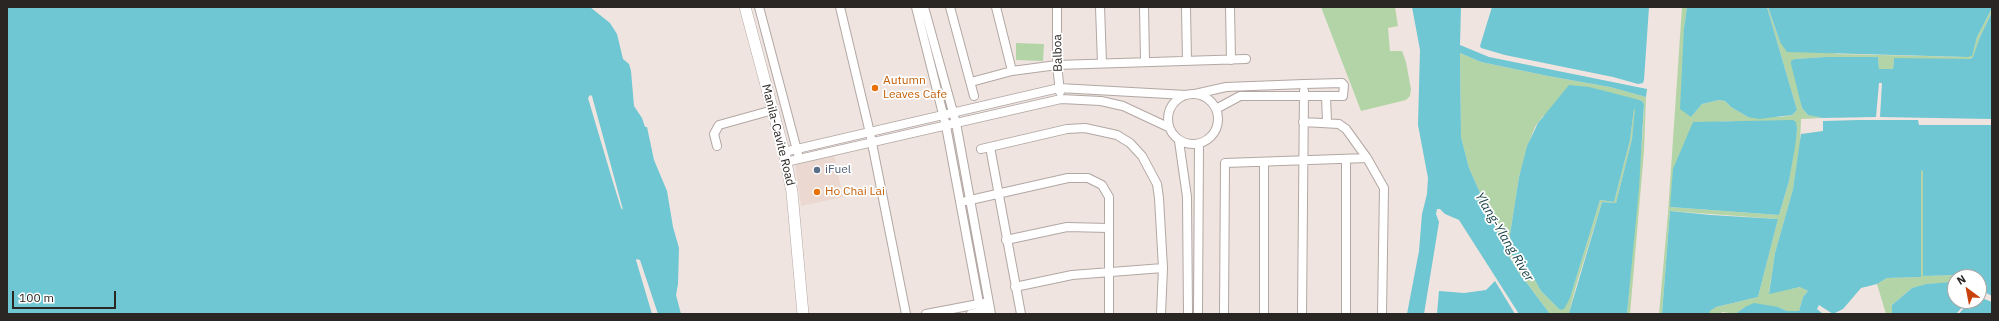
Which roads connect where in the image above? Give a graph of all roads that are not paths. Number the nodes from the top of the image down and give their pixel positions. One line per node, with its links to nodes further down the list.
1 (745, 7): 30 (main road, Manila-Cavite Road)
2 (759, 7): 44 (street)
3 (840, 7): 38 (street)
4 (916, 7): 32 (street)
5 (924, 7): 31 (street)
6 (950, 7): 20 (street)
7 (996, 7): 19 (street)
8 (1058, 7): 18 (street, Balboa)
9 (1100, 7): 17 (street)
10 (1144, 7): 15 (street)
11 (1186, 7): 16 (street)
12 (1230, 7): 14 (street)
13 (1246, 59): 14 (street)
14 (1231, 60): 16 (street)
15 (1146, 61): 16 (street); 17 (street)
16 (1187, 61)
17 (1102, 63): 18 (street)
18 (1057, 64): 19 (street); 22 (street, Balboa)
19 (1012, 71): 20 (street)
20 (971, 82): 26 (street)
21 (1304, 84): 23 (street); 25 (street); 27 (street)
22 (1059, 88): 24 (street); 28 (street, Balboa); 31 (street)
23 (1195, 94): 24 (street); 29 (street)
24 (1186, 95): 37 (street)
25 (1304, 95): 27 (street); 29 (street); 33 (street)
26 (974, 96)
27 (1326, 96): 34 (street)
28 (1061, 99): 35 (street); 37 (street)
29 (1216, 108): 41 (street)
30 (773, 110): 42 (street); 46 (main road, Manila-Cavite Road)
31 (953, 113): 32 (street); 35 (street)
32 (943, 116): 36 (street); 38 (street)
33 (1304, 122): 34 (street); 50 (street)
34 (1327, 122): 47 (street)
35 (956, 123): 36 (street); 53 (street)
36 (946, 126): 40 (street); 54 (street)
37 (1168, 127): 39 (street)
38 (870, 133): 40 (street); 44 (street)
39 (1179, 141): 41 (street); 58 (street)
40 (872, 143): 48 (street); 67 (street)
41 (1199, 144): 59 (street)
42 (717, 146)
43 (990, 147): 45 (street); 52 (street); 57 (street)
44 (796, 149): 46 (street); 48 (street)
45 (981, 149)
46 (785, 157): 48 (street); 66 (main road, Manila-Cavite Road)
47 (1367, 158): 49 (street); 79 (street)
48 (799, 159)
49 (1346, 159): 50 (street); 78 (street)
50 (1303, 160): 51 (street); 77 (street)
51 (1264, 162): 75 (street); 76 (street)
52 (998, 194): 53 (street); 55 (street); 56 (street)
53 (970, 200): 54 (street); 62 (street)
54 (960, 202): 63 (street)
55 (1109, 228): 56 (street); 60 (street)
56 (1006, 240): 61 (street)
57 (1163, 268): 60 (street); 72 (street)
58 (1188, 268): 59 (street); 73 (street)
59 (1197, 268): 74 (street)
60 (1110, 273): 61 (street); 71 (street)
61 (1015, 287): 70 (street)
62 (989, 302): 63 (street); 64 (street)
63 (979, 304): 65 (street); 68 (street)
64 (991, 312): 65 (street)
65 (981, 313): 69 (street)
66 (802, 314)
67 (906, 314)
68 (926, 314)
69 (971, 314)
70 (1021, 314)
71 (1109, 314)
72 (1161, 314)
73 (1188, 314)
74 (1198, 314)
75 (1224, 314)
76 (1264, 314)
77 (1302, 314)
78 (1346, 314)
79 (1382, 314)

